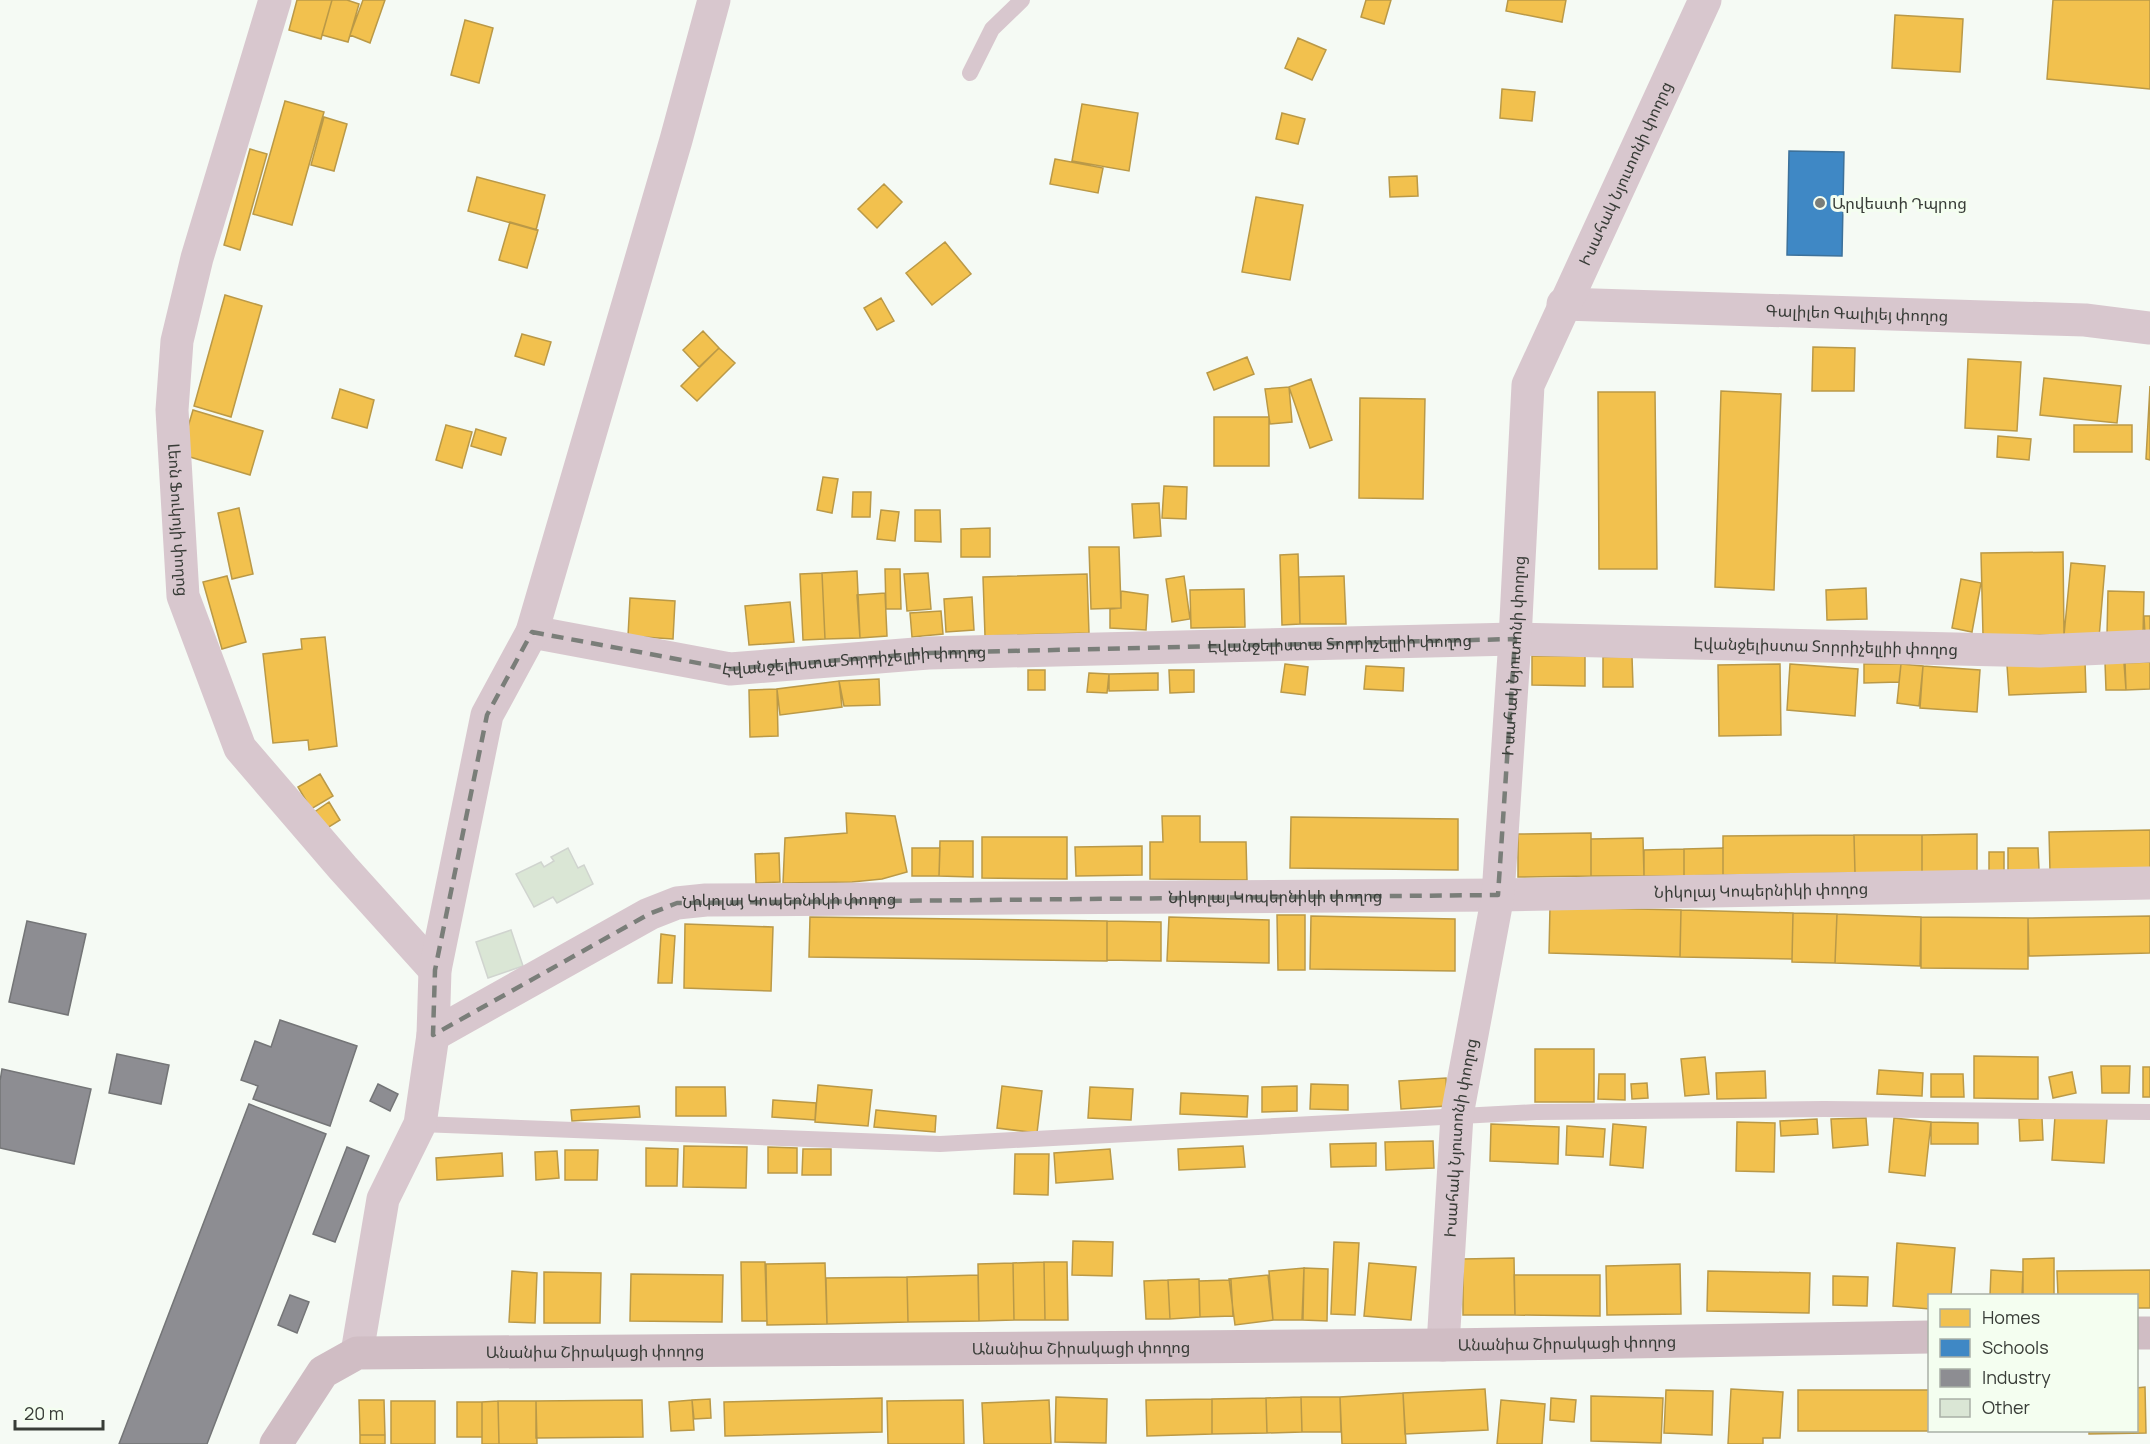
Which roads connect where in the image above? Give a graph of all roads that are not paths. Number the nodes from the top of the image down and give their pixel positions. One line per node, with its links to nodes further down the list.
1 (275, 0): 13 (street, Լեոն Ֆուկոյի փողոց)
2 (714, 0): 8 (street)
3 (1022, 0): 5 (lane)
4 (1705, 0): 6 (street, Իսահակ Նյուտոնի փողոց)
5 (970, 73)
6 (1563, 304): 7 (street, Գալիլեո Գալիլեյ փողոց); 9 (street, Իսահակ Նյուտոնի փողոց)
7 (2150, 328)
8 (532, 632): 9 (street, Էվանջելիստա Տորրիչելլիի փողոց); 13 (street)
9 (1515, 639): 10 (street, Էվանջելիստա Տորրիչելլիի փողոց); 12 (street, Իսահակ Նյուտոնի փողոց)
10 (2150, 646)
11 (2150, 883): 12 (street, Նիկոլայ Կոպերնիկի փողոց)
12 (1498, 895): 14 (street, Նիկոլայ Կոպերնիկի փողոց); 16 (street, Իսահակ Նյուտոնի փողոց)
13 (435, 970): 14 (street)
14 (433, 1035): 17 (street)
15 (2150, 1112): 16 (lane)
16 (1458, 1115): 17 (lane); 19 (street, Իսահակ Նյուտոնի փողոց)
17 (420, 1124): 20 (street)
18 (1928, 1336): 19 (main road, Անանիա Շիրակացի փողոց)
19 (1443, 1345): 20 (main road, Անանիա Շիրակացի փողոց)
20 (357, 1353): 21 (main road, Անանիա Շիրակացի փողոց)
21 (276, 1444)

